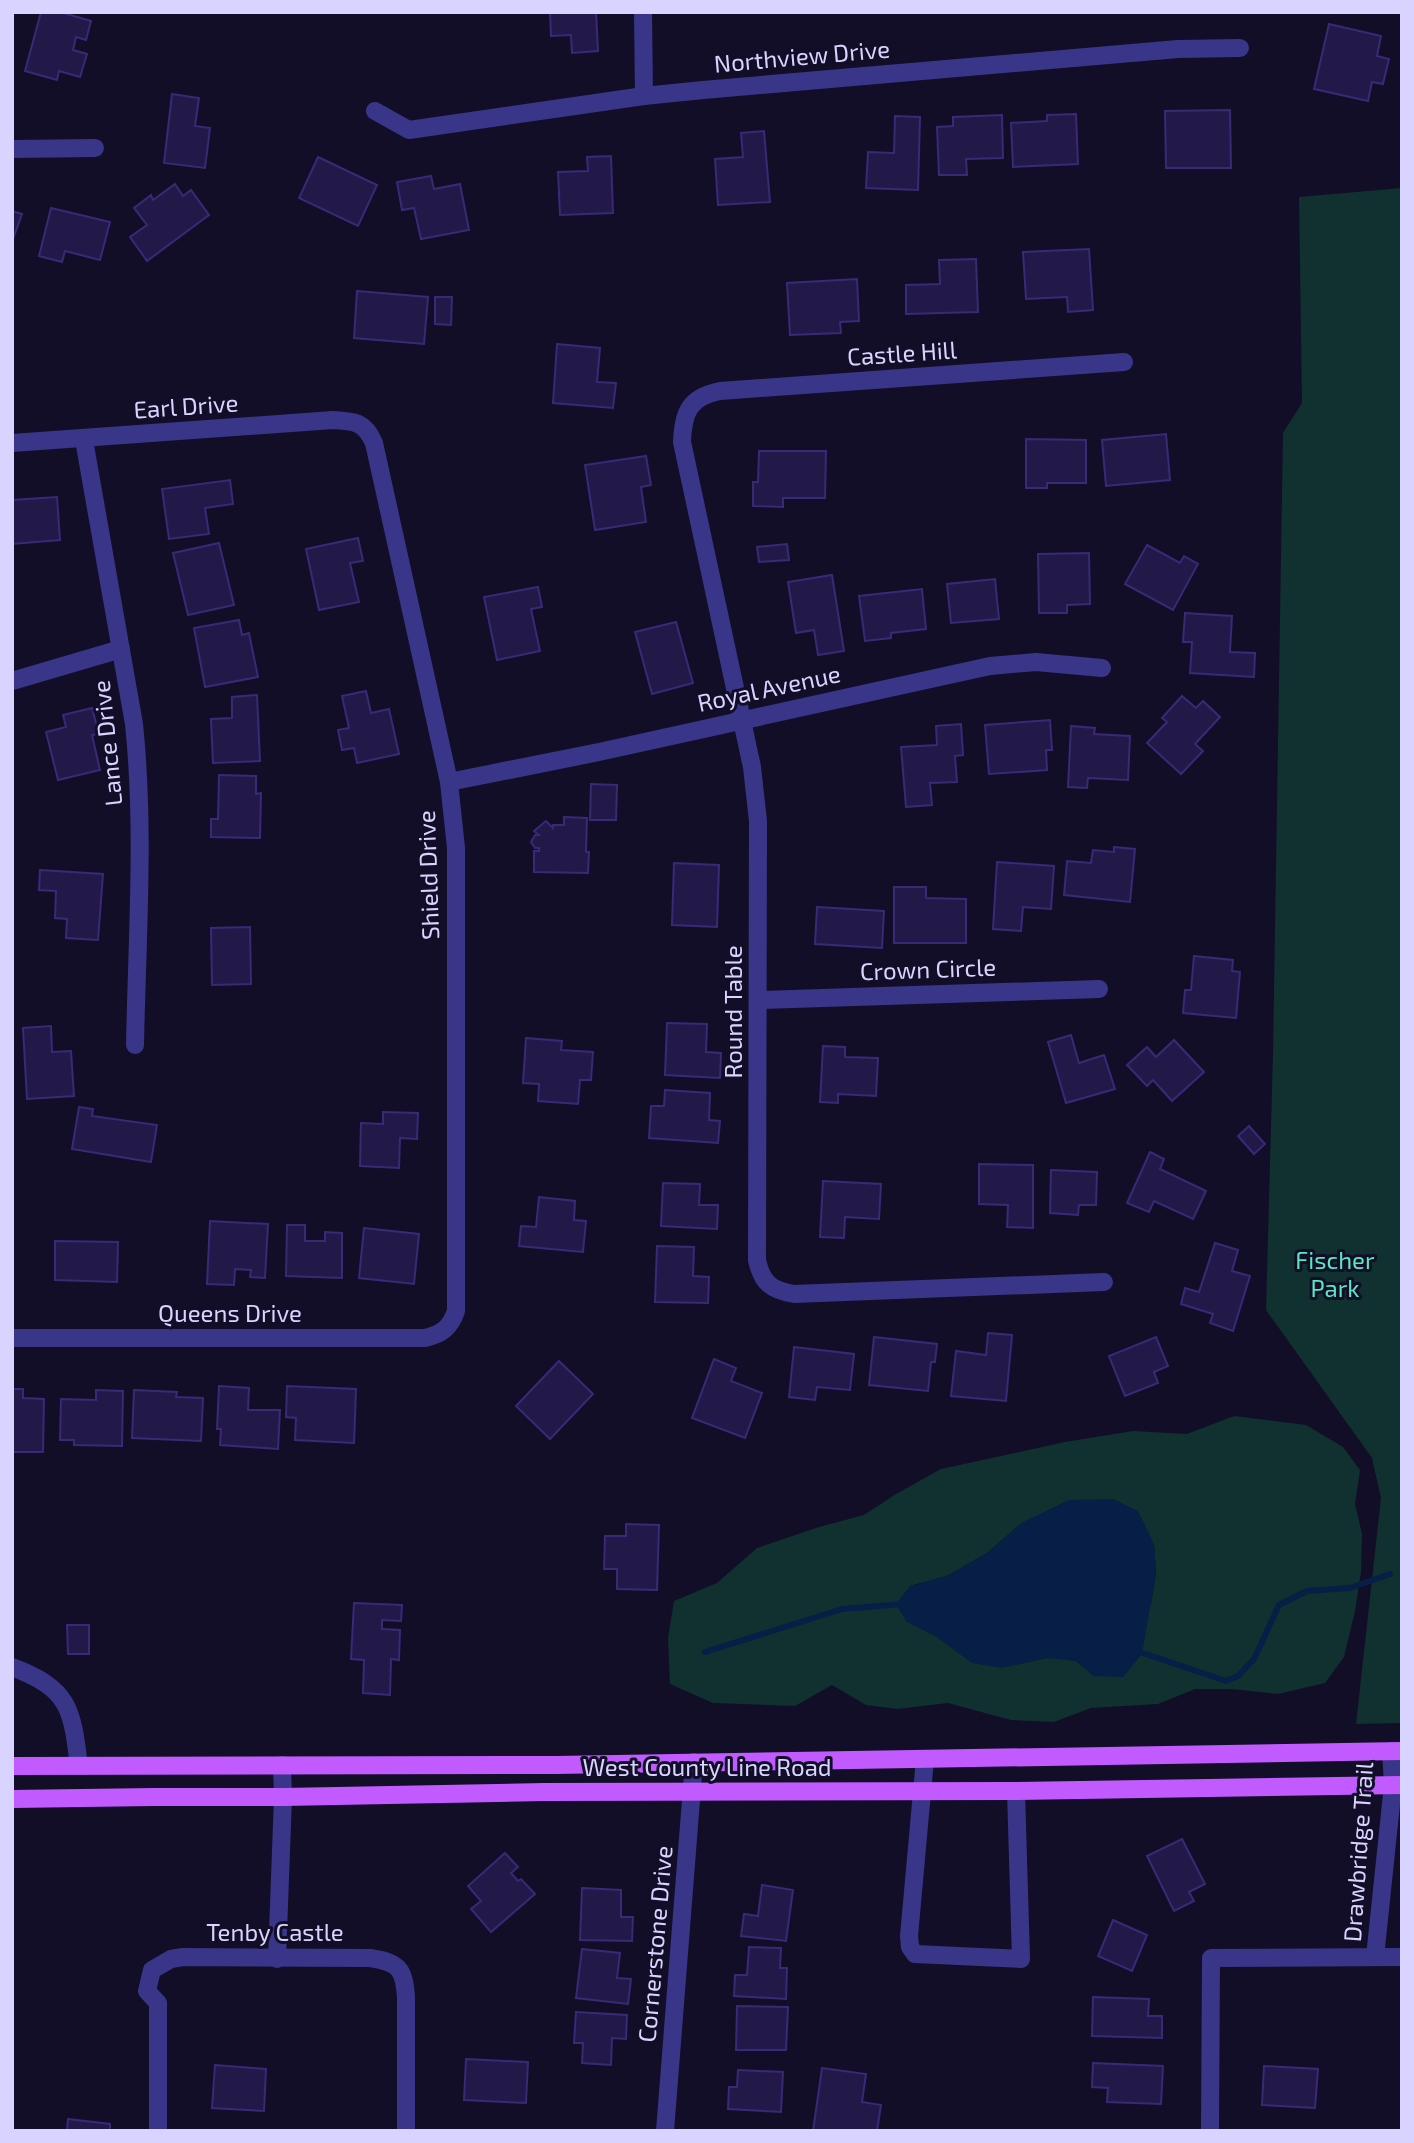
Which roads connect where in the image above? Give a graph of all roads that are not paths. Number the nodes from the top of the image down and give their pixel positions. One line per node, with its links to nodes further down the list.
1 (643, 12): 3 (street)
2 (1240, 48): 3 (street, Northview Drive)
3 (644, 96): 4 (street, Northview Drive)
4 (375, 111)
5 (95, 148): 6 (street)
6 (12, 149)
7 (1124, 362): 8 (street, Castle Hill)
8 (690, 407): 15 (street, Round Table)
9 (363, 425): 10 (street, Earl Drive); 16 (street, Shield Drive)
10 (84, 440): 11 (street, Earl Drive); 12 (street, Lance Drive)
11 (12, 443)
12 (121, 649): 14 (street); 19 (street, Lance Drive)
13 (1102, 668): 15 (street, Royal Avenue)
14 (12, 681)
15 (741, 720): 16 (street, Royal Avenue); 18 (street, Round Table)
16 (449, 782): 21 (street, Shield Drive)
17 (1099, 989): 18 (street, Crown Circle)
18 (759, 1000): 20 (street, Round Table)
19 (135, 1045)
20 (1104, 1283)
21 (446, 1330): 22 (street, Queens Drive)
22 (12, 1338)
23 (12, 1667): 29 (street)
24 (1397, 1751): 25 (main road, West County Line Road); 30 (street, Drawbridge Trail)
25 (925, 1759): 26 (main road, West County Line Road); 33 (street)
26 (694, 1762): 27 (main road, West County Line Road); 32 (street, Cornerstone Drive)
27 (282, 1765): 29 (main road, West County Line Road); 34 (street)
28 (12, 1766): 29 (main road, West County Line Road)
29 (79, 1766)
30 (1397, 1785): 31 (main road, West County Line Road); 36 (street, Drawbridge Trail)
31 (1016, 1791): 33 (main road, West County Line Road); 33 (street)
32 (693, 1792): 33 (main road, West County Line Road); 34 (main road, West County Line Road); 41 (street, Cornerstone Drive)
33 (923, 1792)
34 (283, 1797): 35 (main road, West County Line Road); 38 (street)
35 (12, 1800)
36 (1375, 1957): 37 (street); 42 (street)
37 (1402, 1957)
38 (277, 1959): 39 (street, Tenby Castle); 40 (street, Tenby Castle)
39 (158, 2131)
40 (406, 2131)
41 (665, 2131)
42 (1210, 2131)

